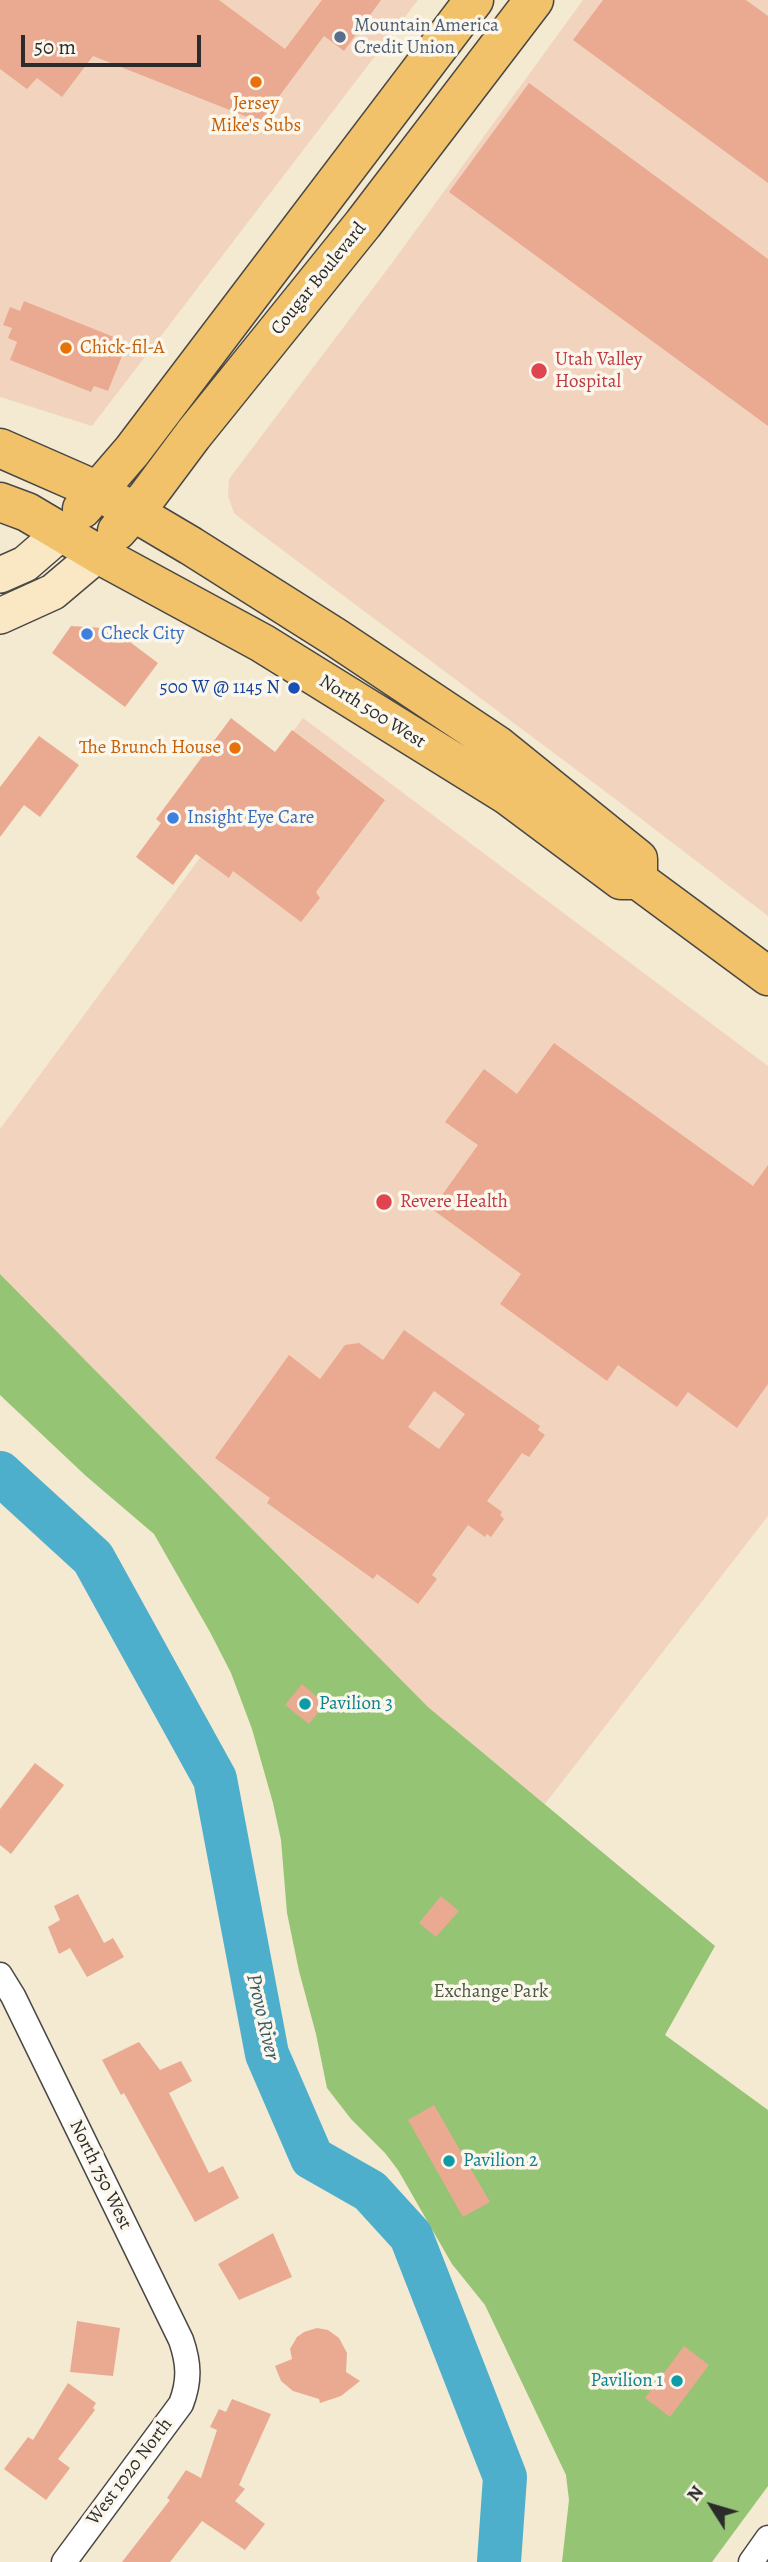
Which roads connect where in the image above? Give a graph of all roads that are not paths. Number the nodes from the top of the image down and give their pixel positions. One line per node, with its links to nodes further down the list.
1 (474, 0): 4 (main road)
2 (534, 0): 6 (main road, Cougar Boulevard)
3 (0, 448): 4 (main road)
4 (98, 491): 6 (main road); 7 (main road)
5 (0, 502): 7 (main road, North 500 West)
6 (133, 513): 8 (main road, Cougar Boulevard); 11 (main road, North 500 West)
7 (62, 532): 8 (main road, North 500 West); 9 (main road)
8 (98, 554): 10 (main road); 11 (main road, North 500 West)
9 (0, 575)
10 (0, 616)
11 (638, 880): 12 (main road, North 500 West)
12 (768, 976)
13 (0, 1975): 14 (street, North 750 West)
14 (188, 2378): 16 (street, West 1020 North)
15 (768, 2538): 17 (street)
16 (64, 2562)
17 (751, 2562)

